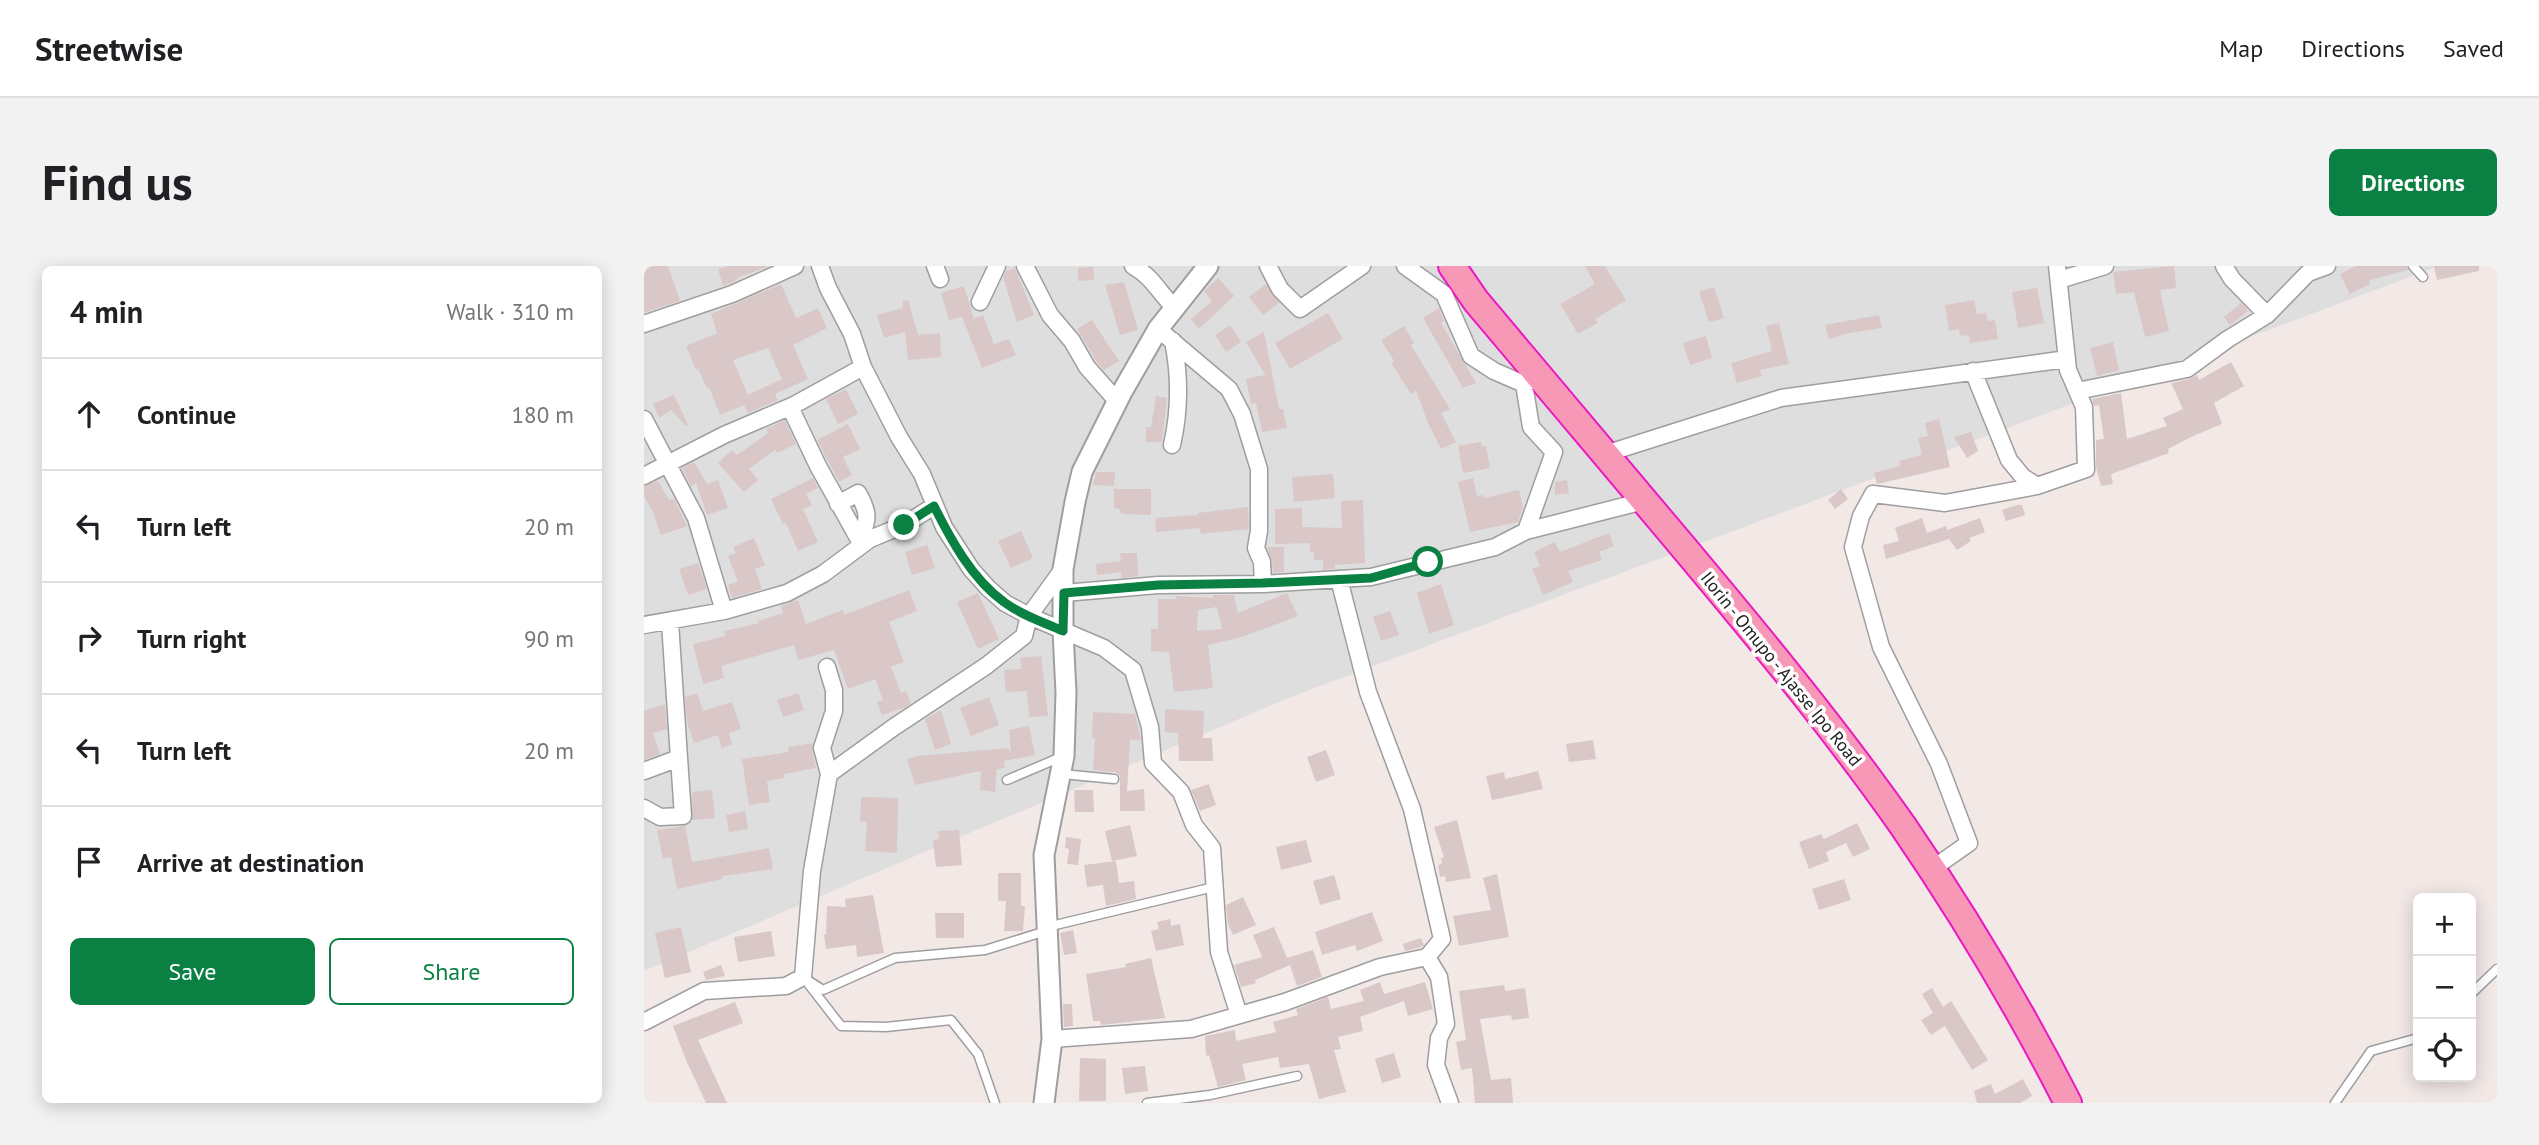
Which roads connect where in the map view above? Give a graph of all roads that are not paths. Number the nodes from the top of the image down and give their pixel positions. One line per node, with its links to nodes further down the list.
1 (795, 266): 20 (street)
2 (820, 266): 23 (street)
3 (997, 266): 17 (street)
4 (1025, 266): 27 (street)
5 (1133, 266): 18 (street)
6 (1208, 266): 18 (street)
7 (1268, 266): 8 (street)
8 (1362, 266)
9 (1405, 266): 25 (street)
10 (1452, 266): 25 (highway, Ilorin - Omupo - Ajasse Ipo Road)
11 (2105, 266): 15 (street)
12 (2224, 266): 19 (street)
13 (2327, 266): 19 (street)
14 (2413, 266): 16 (lane)
15 (2058, 273): 22 (street)
16 (2423, 276)
17 (980, 302)
18 (1175, 308): 21 (street)
19 (2267, 315): 26 (street)
20 (644, 324)
21 (1166, 335): 27 (street); 30 (street); 42 (street)
22 (2067, 359): 24 (street); 26 (street)
23 (863, 367): 28 (street); 37 (street)
24 (1973, 371): 31 (street); 34 (street)
25 (1532, 381): 31 (highway, Ilorin - Omupo - Ajasse Ipo Road); 38 (street)
26 (2077, 391): 34 (street)
27 (1117, 401): 40 (street)
28 (790, 407): 32 (street); 36 (street)
29 (644, 419): 32 (street)
30 (1172, 445)
31 (1605, 454): 35 (highway, Ilorin - Omupo - Ajasse Ipo Road)
32 (666, 463): 33 (street); 44 (street)
33 (644, 475)
34 (2037, 486): 57 (street)
35 (1644, 501): 38 (street); 57 (highway, Ilorin - Omupo - Ajasse Ipo Road)
36 (838, 504): 39 (street); 39 (street)
37 (934, 506): 39 (street); 45 (street)
38 (1526, 531): 41 (street)
39 (861, 543): 44 (street)
40 (1063, 569): 43 (street); 45 (street)
41 (1339, 579): 42 (street); 60 (street)
42 (1263, 583): 43 (street)
43 (1064, 593): 48 (street)
44 (724, 611): 46 (street)
45 (1030, 616): 48 (street); 53 (street)
46 (670, 622): 47 (street); 50 (street)
47 (644, 625)
48 (1063, 631): 51 (street); 58 (street)
49 (827, 667): 53 (street)
50 (679, 758): 52 (street); 56 (street)
51 (1062, 765): 54 (lane); 55 (lane); 59 (street)
52 (644, 771)
53 (828, 774): 62 (street)
54 (1114, 779)
55 (1007, 780)
56 (644, 808)
57 (1932, 869): 73 (highway, Ilorin - Omupo - Ajasse Ipo Road)
58 (1214, 887): 59 (lane); 64 (street)
59 (1046, 929): 62 (lane); 66 (street)
60 (1427, 957): 64 (street); 72 (street)
61 (2497, 969): 63 (lane)
62 (803, 977): 65 (street); 69 (lane)
63 (2476, 989)
64 (1239, 1015): 66 (street)
65 (644, 1022)
66 (1052, 1039): 70 (street)
67 (2413, 1039): 74 (lane)
68 (1297, 1076): 71 (lane)
69 (995, 1103)
70 (1044, 1103)
71 (1147, 1103)
72 (1450, 1103)
73 (2068, 1103)
74 (2335, 1103)

